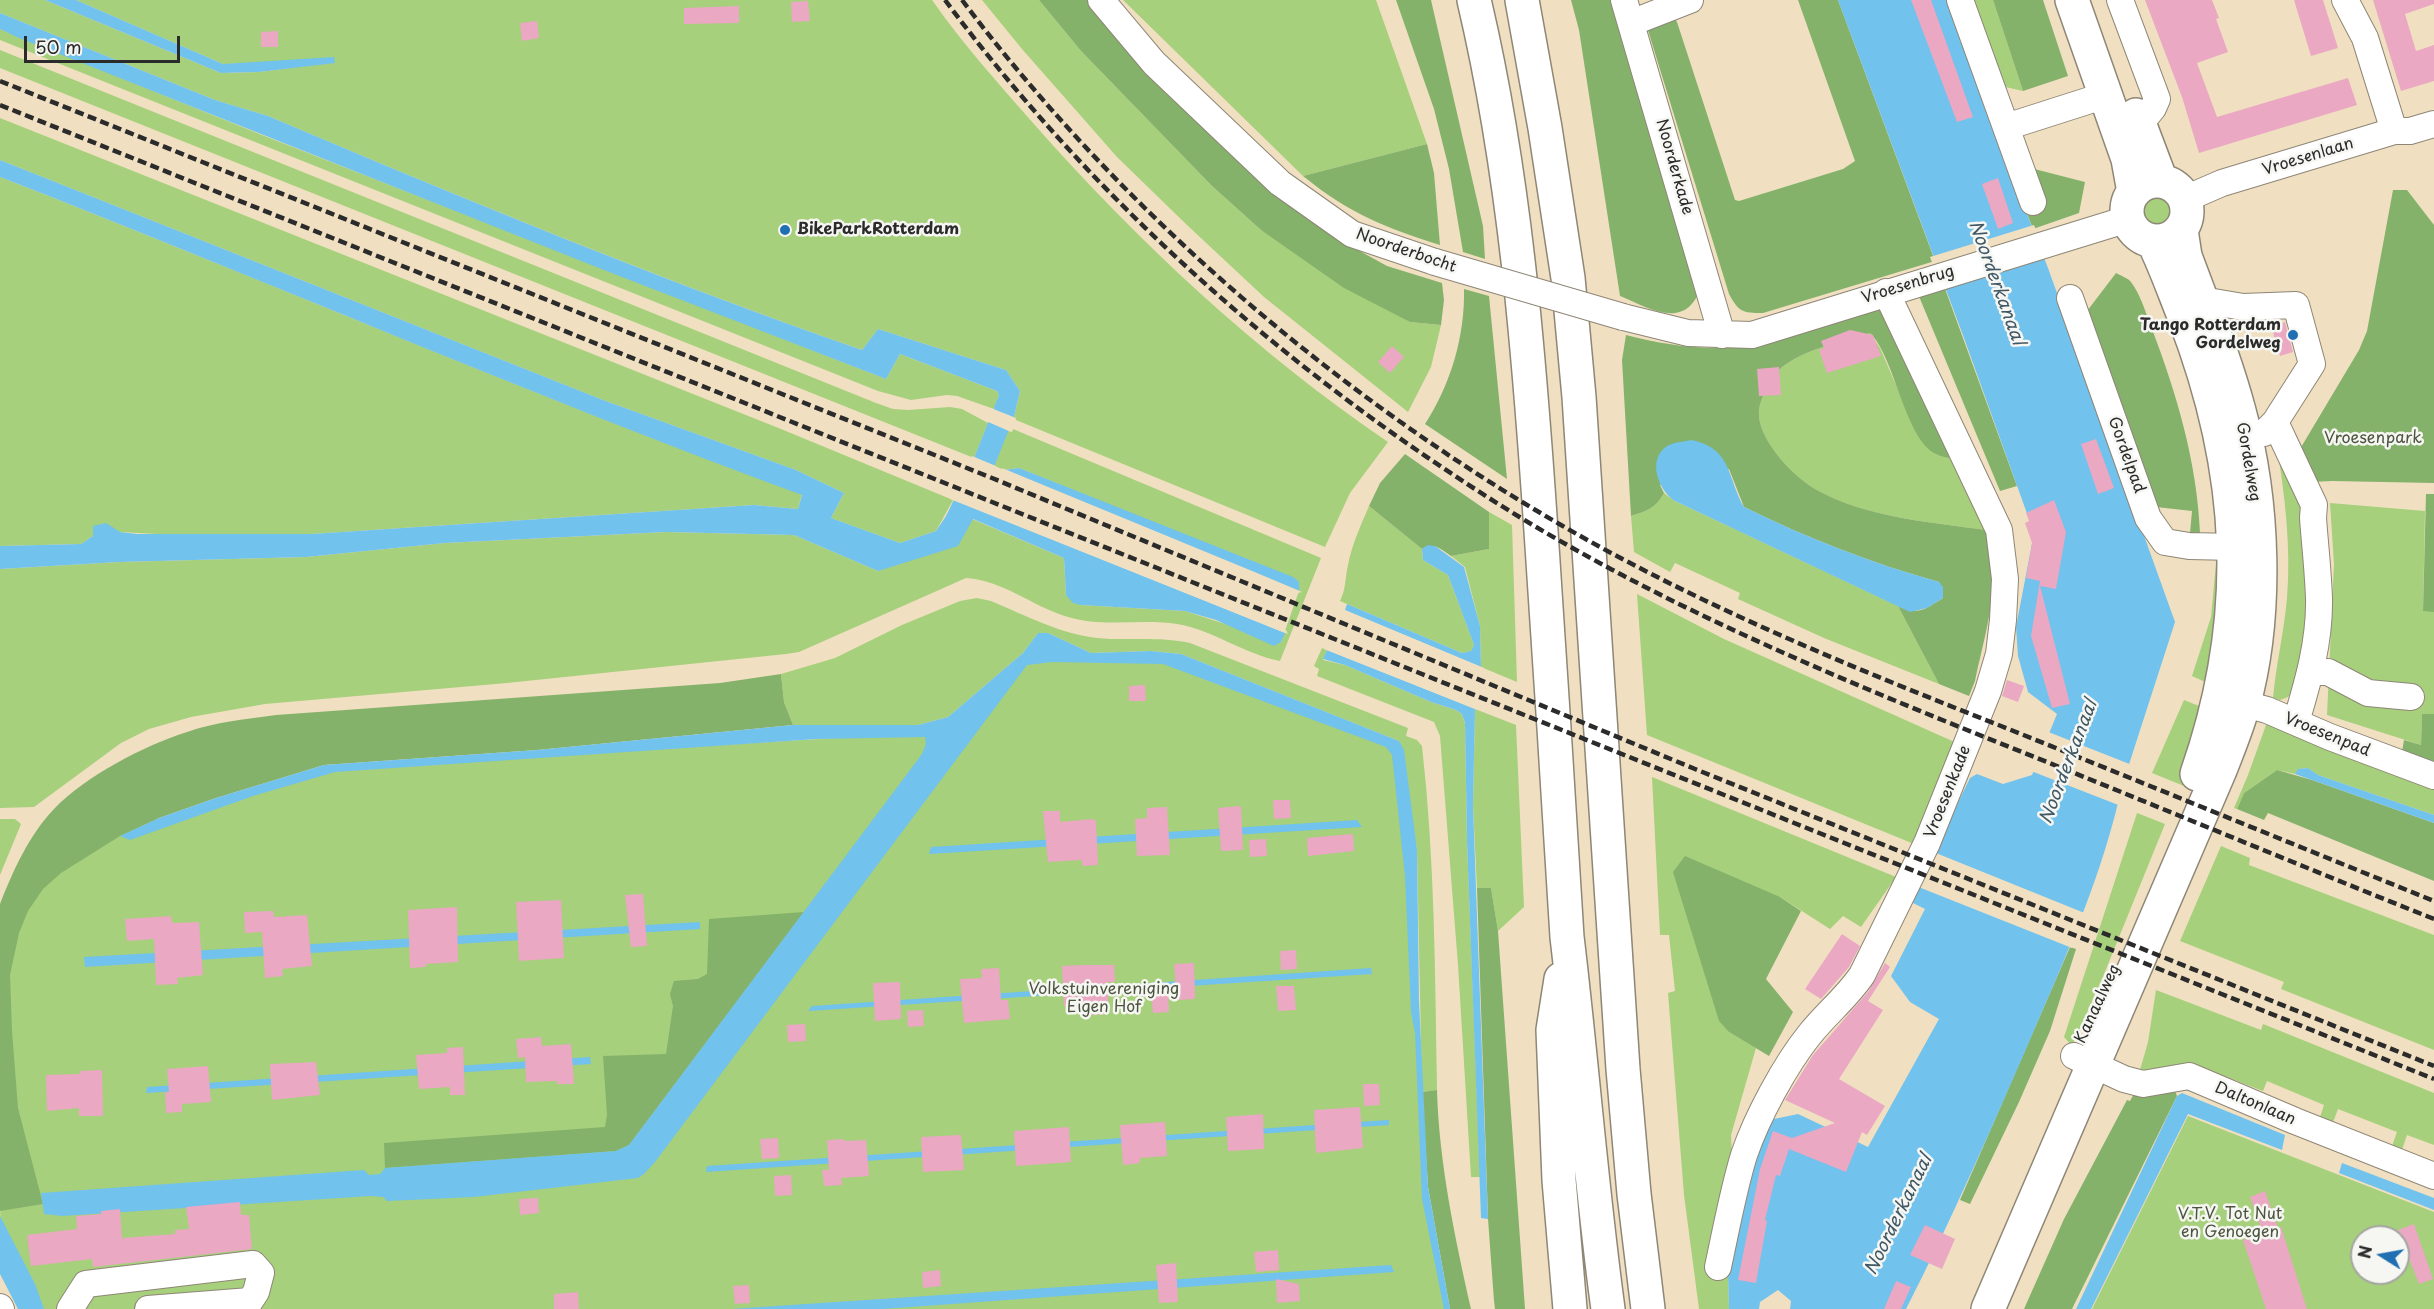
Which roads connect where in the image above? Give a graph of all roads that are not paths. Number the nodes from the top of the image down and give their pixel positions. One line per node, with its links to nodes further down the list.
1 (1101, 0): 21 (street, Noorderbocht, bridge)
2 (1474, 0): 31 (main road)
3 (1522, 0): 39 (main road)
4 (1690, 0): 10 (street)
5 (1960, 0): 14 (street)
6 (2072, 0): 11 (main road, Gordelweg)
7 (2095, 0): 12 (main road, Gordelweg)
8 (2120, 0): 12 (street)
9 (2345, 0): 15 (street)
10 (1627, 11): 21 (street, Noorderkade)
11 (2106, 95): 14 (street); 17 (main road, Gordelweg)
12 (2140, 124): 17 (main road, Gordelweg)
13 (2434, 124): 15 (street, Vroesenlaan)
14 (2006, 127): 16 (street)
15 (2394, 131): 17 (street, Vroesenlaan)
16 (2033, 202)
17 (2157, 210): 18 (street, Vroesenbrug); 20 (main road, Gordelweg); 22 (main road, Gordelweg)
18 (1886, 292): 21 (street, Vroesenbrug); 34 (street, Vroesenkade)
19 (2070, 298): 25 (street, Gordelpad)
20 (2202, 300): 23 (street); 24 (main road, Gordelweg)
21 (1722, 335)
22 (2216, 418): 24 (street); 25 (main road, Gordelweg)
23 (2275, 422): 24 (street); 26 (street, Gordelweg)
24 (2246, 437): 28 (main road, Gordelweg)
25 (2235, 547): 28 (main road, Gordelweg)
26 (2310, 672): 27 (street); 29 (street, Gordelweg)
27 (2411, 697)
28 (2232, 700): 29 (street, Vroesenpad); 32 (main road, Kanaalweg)
29 (2296, 722): 30 (street, Vroesenpad)
30 (2434, 776)
31 (1567, 937): 37 (main road); 38 (main road)
32 (2084, 1061): 33 (street, Daltonlaan); 40 (main road, Kanaalweg); 41 (main road, Kanaalweg)
33 (2434, 1176)
34 (1718, 1268)
35 (70, 1309): 36 (street)
36 (148, 1309)
37 (1570, 1309)
38 (1608, 1309)
39 (1648, 1309)
40 (1968, 1309)
41 (1988, 1309)

